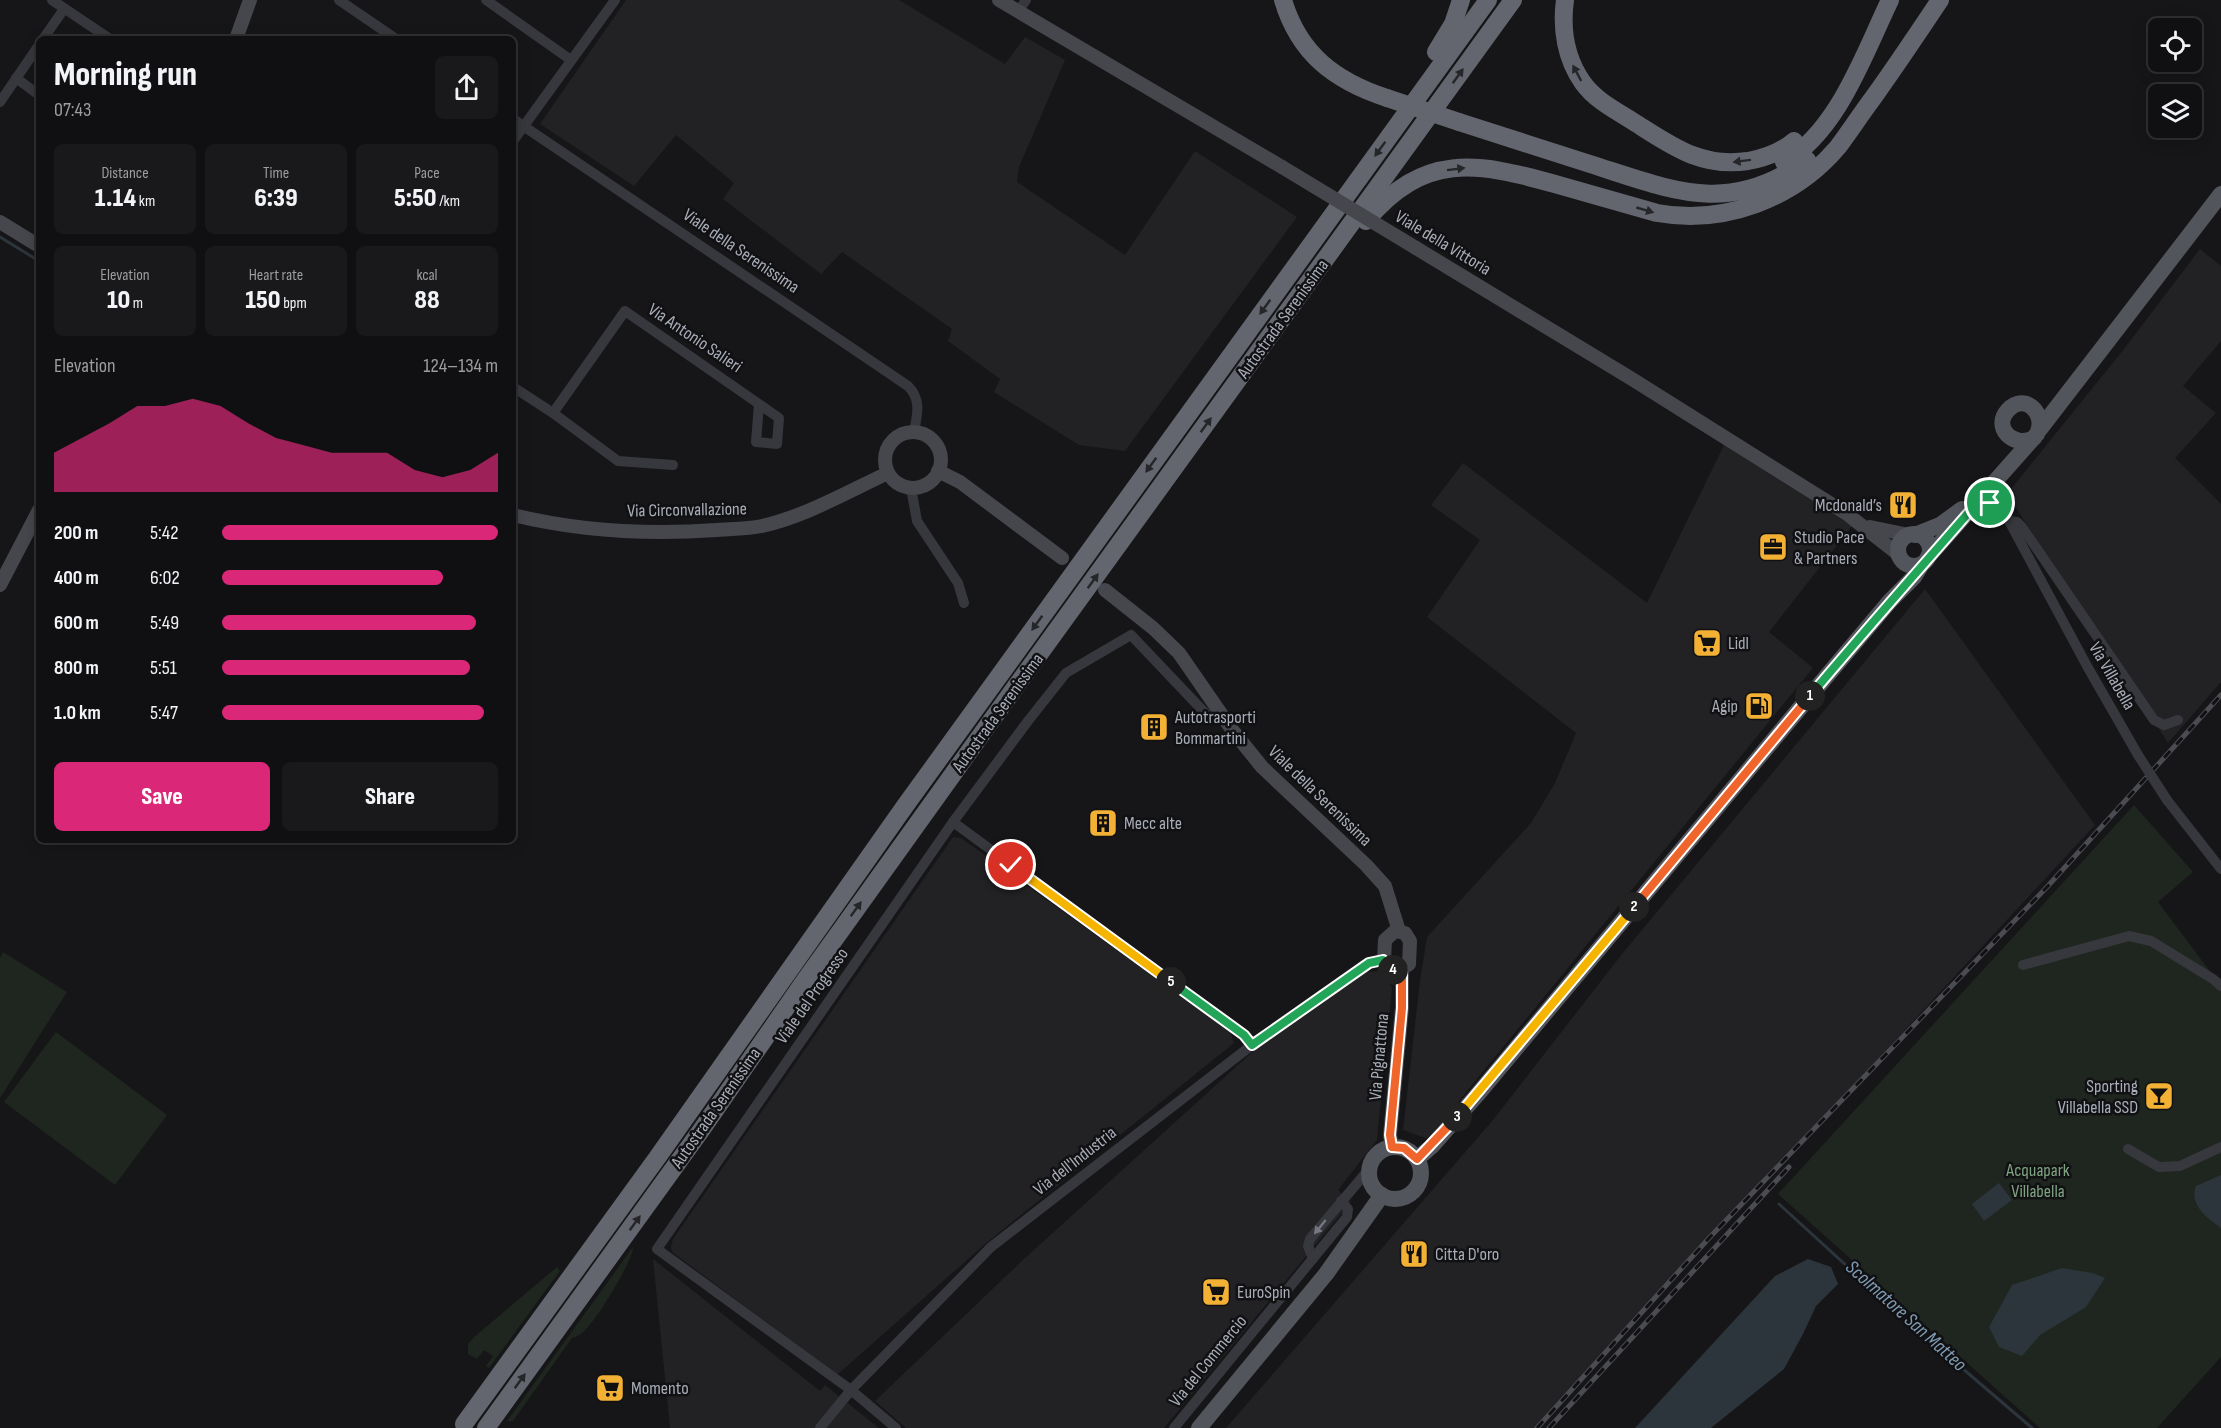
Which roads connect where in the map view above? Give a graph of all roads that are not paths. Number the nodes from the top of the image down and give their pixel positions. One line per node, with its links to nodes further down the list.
1 (52, 0): 16 (street)
2 (250, 0): 20 (street)
3 (339, 0): 21 (street)
4 (486, 0): 23 (street)
5 (615, 0): 23 (street)
6 (999, 0): 15 (street, Viale della Vittoria)
7 (1283, 0): 26 (highway)
8 (1294, 0): 26 (highway)
9 (1461, 0): 31 (highway)
10 (1488, 0): 31 (highway, Autostrada Serenissima)
11 (1513, 0): 39 (highway, Autostrada Serenissima, one-way to 11)
12 (1565, 0): 13 (highway, one-way to 12)
13 (1888, 0): 28 (highway)
14 (1940, 0): 17 (highway)
15 (1022, 6): 56 (street, Viale della Vittoria, bridge)
16 (64, 9): 18 (street); 19 (street)
17 (1930, 16): 28 (highway); 39 (highway, one-way to 17)
18 (45, 36)
19 (105, 36)
20 (237, 36)
21 (392, 36)
22 (36, 49): 24 (street)
23 (571, 60): 30 (street)
24 (16, 78): 25 (street); 27 (street)
25 (36, 93)
26 (1391, 94): 28 (highway)
27 (0, 102)
28 (1462, 116)
29 (516, 121): 30 (street, Viale della Serenissima)
30 (524, 126): 32 (street); 45 (street, Viale della Serenissima)
31 (1395, 128): 82 (highway, Autostrada Serenissima, one-way to 82)
32 (516, 137)
33 (2221, 183): 36 (main road)
34 (2221, 194): 36 (main road)
35 (2221, 199): 36 (main road)
36 (2206, 214): 40 (main road)
37 (0, 222): 38 (street)
38 (36, 244)
39 (1301, 294): 83 (highway, Autostrada Serenissima, one-way to 39)
40 (2071, 388): 43 (main road); 46 (main road)
41 (516, 389): 44 (street)
42 (759, 404): 44 (street, Via Antonio Salieri)
43 (2030, 405): 46 (main road); 47 (main road)
44 (553, 413): 48 (street)
45 (914, 432): 49 (street); 50 (street)
46 (2037, 433): 47 (main road); 52 (main road)
47 (2008, 436): 57 (main road)
48 (673, 465)
49 (938, 471): 51 (street); 59 (street)
50 (888, 472): 51 (street); 54 (street, Via Circonvallazione)
51 (911, 488): 64 (street)
52 (1983, 496): 55 (street, Via Villabella); 60 (main road)
53 (36, 516): 61 (street)
54 (516, 516)
55 (2008, 521): 66 (street); 68 (street, Via Villabella, bridge)
56 (1864, 525): 57 (street, Viale della Vittoria); 58 (street, Viale della Vittoria)
57 (1912, 535): 58 (main road); 60 (main road)
58 (1899, 556): 60 (main road); 63 (main road)
59 (1062, 558)
60 (1925, 561): 63 (main road)
61 (0, 585)
62 (1105, 590): 69 (street, Viale della Serenissima)
63 (1890, 601): 78 (main road)
64 (964, 603)
65 (1207, 715): 67 (street, Viale del Progresso)
66 (2178, 720)
67 (953, 822): 74 (street); 81 (street, Viale del Progresso)
68 (2221, 869)
69 (1399, 931): 70 (street); 72 (street)
70 (1383, 960): 72 (street); 74 (street, Via dell'Industria)
71 (2023, 965): 73 (street)
72 (1402, 970): 75 (street, Via Pignattona)
73 (2221, 986)
74 (1252, 1045): 81 (street, Via dell'Industria)
75 (1392, 1147): 78 (main road); 79 (main road)
76 (2221, 1147): 77 (street)
77 (2128, 1149)
78 (1417, 1159): 80 (main road)
79 (1370, 1167): 80 (main road); 86 (street, Via del Commercio, one-way to 86)
80 (1382, 1195): 87 (main road)
81 (851, 1390): 84 (street, Via dell'Industria); 85 (street, Viale del Progresso)
82 (464, 1424)
83 (486, 1428)
84 (820, 1428)
85 (896, 1428)
86 (1174, 1428)
87 (1199, 1428)

